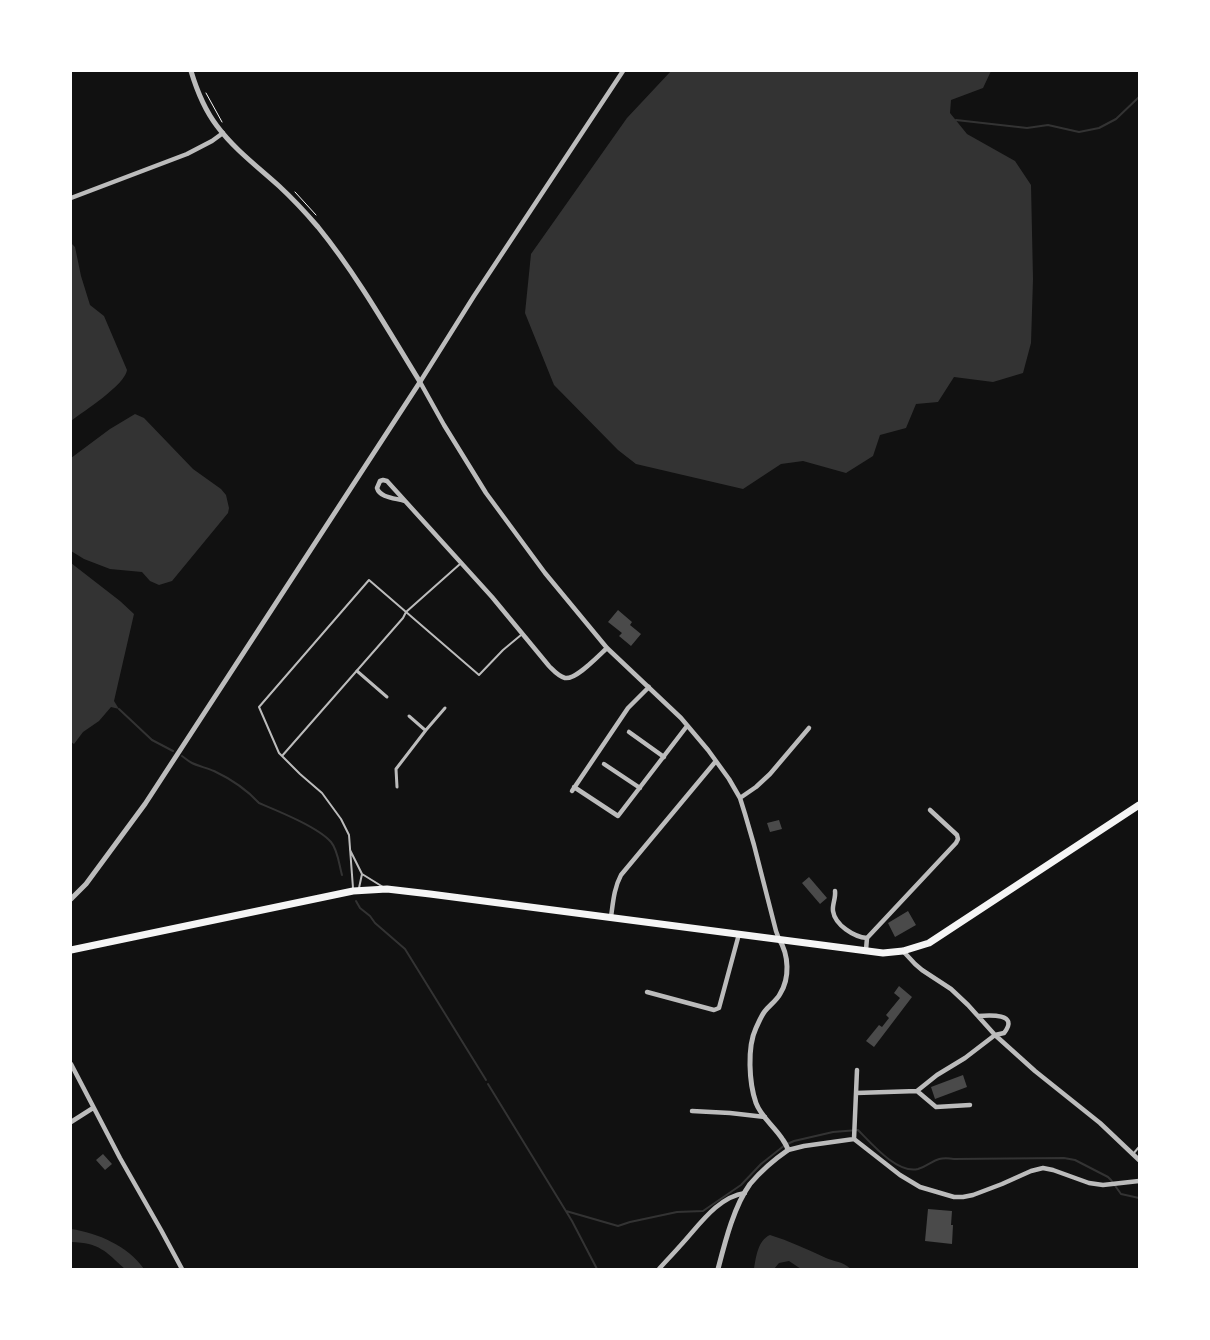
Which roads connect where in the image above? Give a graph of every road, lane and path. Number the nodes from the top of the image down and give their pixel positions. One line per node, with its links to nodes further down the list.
1 (191, 71): 5 (street)
2 (623, 71): 7 (street)
3 (204, 90): 4 (path)
4 (224, 124)
5 (223, 133): 6 (street); 7 (street)
6 (71, 198)
7 (420, 382): 12 (street); 36 (street)
8 (405, 501): 8 (street); 9 (street)
9 (461, 563): 10 (lane); 11 (street)
10 (406, 612): 11 (lane); 13 (lane); 22 (lane)
11 (523, 633): 12 (street)
12 (607, 648): 14 (street)
13 (357, 671): 15 (street); 22 (lane)
14 (649, 687): 18 (street); 27 (street)
15 (387, 697)
16 (445, 708): 20 (street)
17 (409, 716): 20 (street)
18 (687, 726): 23 (street); 24 (street)
19 (809, 728): 28 (street)
20 (426, 730): 26 (street)
21 (629, 732): 23 (street)
22 (282, 756): 31 (lane)
23 (664, 757): 27 (street)
24 (716, 761): 28 (street); 37 (street)
25 (604, 764): 27 (street)
26 (397, 787)
27 (640, 788)
28 (740, 798): 40 (street)
29 (1139, 805): 43 (main road)
30 (930, 810): 39 (street)
31 (350, 848): 32 (lane); 34 (lane)
32 (362, 874): 33 (lane); 34 (lane)
33 (387, 890): 34 (main road); 37 (main road)
34 (356, 891): 41 (main road)
35 (835, 891): 39 (street)
36 (71, 899)
37 (611, 918): 38 (main road)
38 (739, 934): 40 (main road); 44 (street)
39 (867, 938): 42 (street)
40 (779, 939): 42 (main road); 54 (street)
41 (71, 950)
42 (866, 950): 43 (main road)
43 (903, 951): 45 (street)
44 (647, 992)
45 (978, 1016): 46 (street); 46 (street)
46 (995, 1035): 49 (street); 59 (street)
47 (71, 1064): 52 (street)
48 (857, 1070): 50 (street)
49 (917, 1091): 50 (street); 51 (street)
50 (856, 1093): 56 (street)
51 (970, 1105)
52 (93, 1108): 55 (street); 63 (street)
53 (692, 1111): 54 (street)
54 (765, 1117): 57 (street)
55 (71, 1122)
56 (854, 1139): 57 (street); 61 (street)
57 (787, 1146): 62 (street)
58 (1139, 1147): 59 (lane)
59 (1133, 1154): 60 (street)
60 (1139, 1160)
61 (1139, 1181)
62 (745, 1193): 64 (street); 65 (street)
63 (182, 1269)
64 (659, 1269)
65 (718, 1269)

